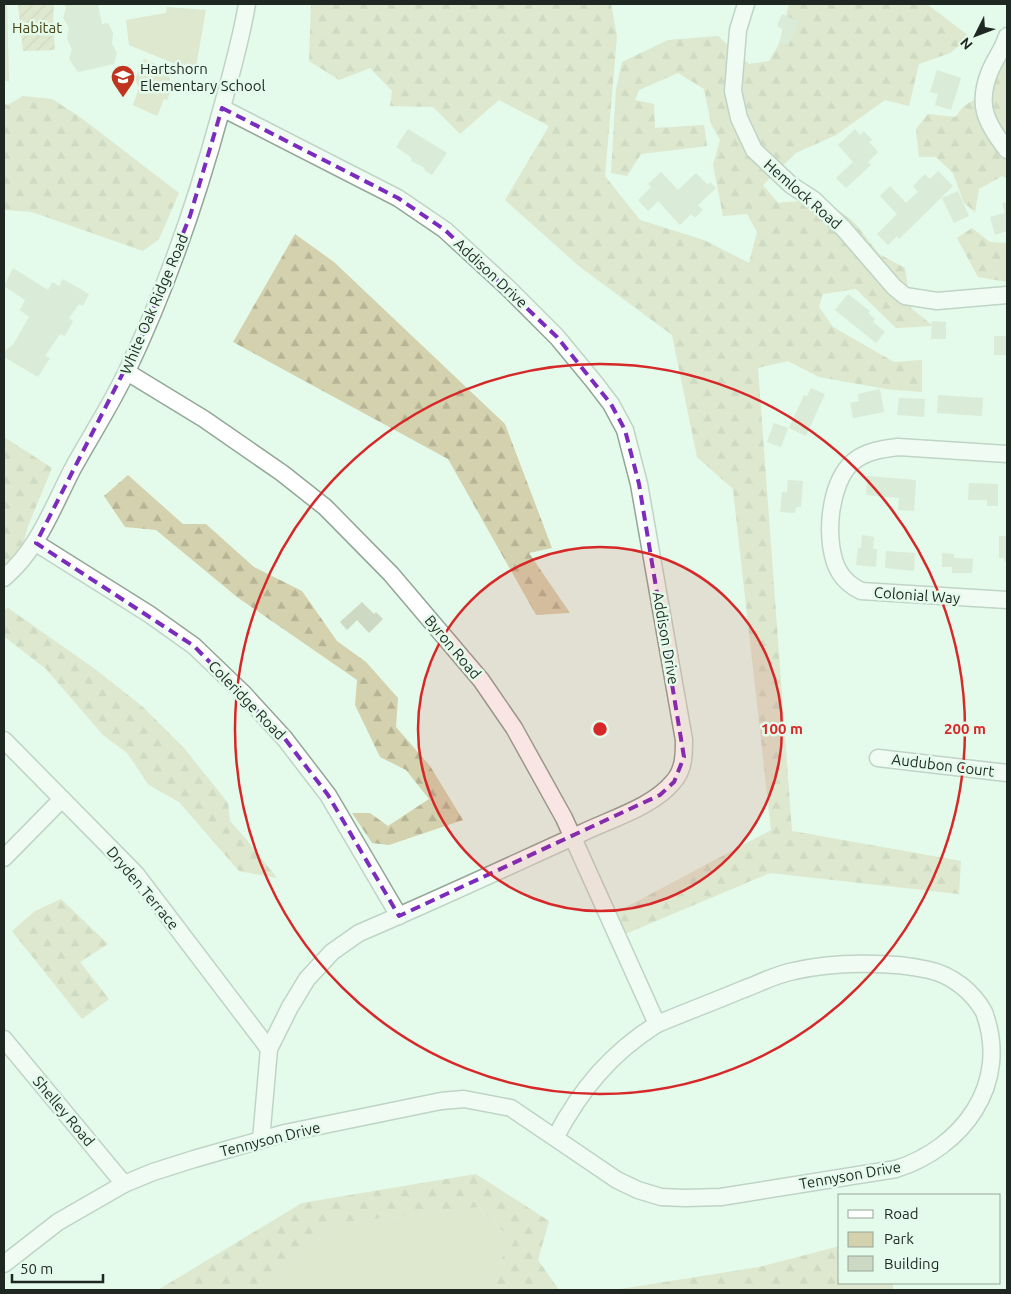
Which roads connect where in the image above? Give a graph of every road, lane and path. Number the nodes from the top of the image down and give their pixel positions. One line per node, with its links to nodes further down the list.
1 (247, 4): 4 (street, White Oak Ridge Road)
2 (746, 4): 6 (street, Hemlock Road)
3 (1007, 36): 5 (street)
4 (222, 108): 7 (street, White Oak Ridge Road); 16 (street, Addison Drive)
5 (1007, 150)
6 (1007, 295)
7 (126, 372): 9 (street, White Oak Ridge Road); 16 (street, Byron Road)
8 (1007, 454): 11 (street, Colonial Way)
9 (36, 542): 10 (street, White Oak Ridge Road); 18 (street, Coleridge Road)
10 (4, 578)
11 (1007, 600)
12 (4, 740): 15 (street, Dryden Terrace)
13 (878, 758): 14 (street, Audubon Court)
14 (1007, 773)
15 (62, 799): 17 (street); 21 (street, Dryden Terrace)
16 (572, 837): 18 (street, Addison Drive); 19 (street, Byron Road)
17 (4, 858)
18 (399, 916): 21 (street, Addison Drive)
19 (656, 1024): 22 (street, Tennyson Drive); 22 (street, Tennyson Drive)
20 (4, 1039): 24 (street, Shelley Road)
21 (269, 1048): 23 (street, Addison Drive)
22 (555, 1138): 23 (street, Tennyson Drive)
23 (261, 1140): 24 (street, Tennyson Drive)
24 (124, 1184): 25 (street, Tennyson Drive)
25 (4, 1264)

